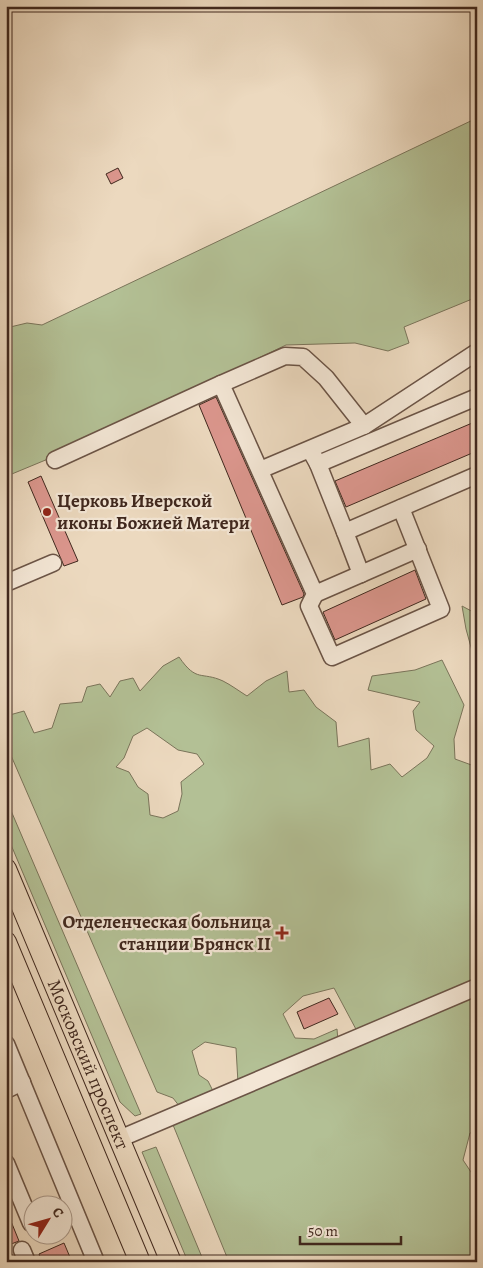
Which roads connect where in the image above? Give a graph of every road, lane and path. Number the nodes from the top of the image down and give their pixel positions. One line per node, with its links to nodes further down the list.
1 (477, 352): 4 (street)
2 (221, 384): 4 (street); 6 (street); 8 (street)
3 (477, 397): 7 (street)
4 (364, 426): 5 (street)
5 (310, 448): 7 (street); 8 (street)
6 (54, 460)
7 (318, 464): 11 (street)
8 (260, 470): 16 (street)
9 (477, 475): 10 (street)
10 (401, 508): 11 (street); 12 (street)
11 (345, 532): 14 (street)
12 (418, 549): 14 (street); 16 (street)
13 (53, 563): 15 (street)
14 (361, 574): 16 (street)
15 (6, 583)
16 (315, 594)
17 (6, 868): 23 (main road, Московский проспект)
18 (6, 942): 29 (main road, Московский проспект)
19 (477, 987): 23 (street)
20 (6, 1044): 21 (street)
21 (22, 1082): 22 (street); 25 (street)
22 (6, 1090)
23 (119, 1140): 30 (main road, Московский проспект)
24 (6, 1163): 26 (street)
25 (64, 1196)
26 (22, 1201)
27 (72, 1215): 28 (street)
28 (96, 1262)
29 (140, 1262)
30 (171, 1262)

